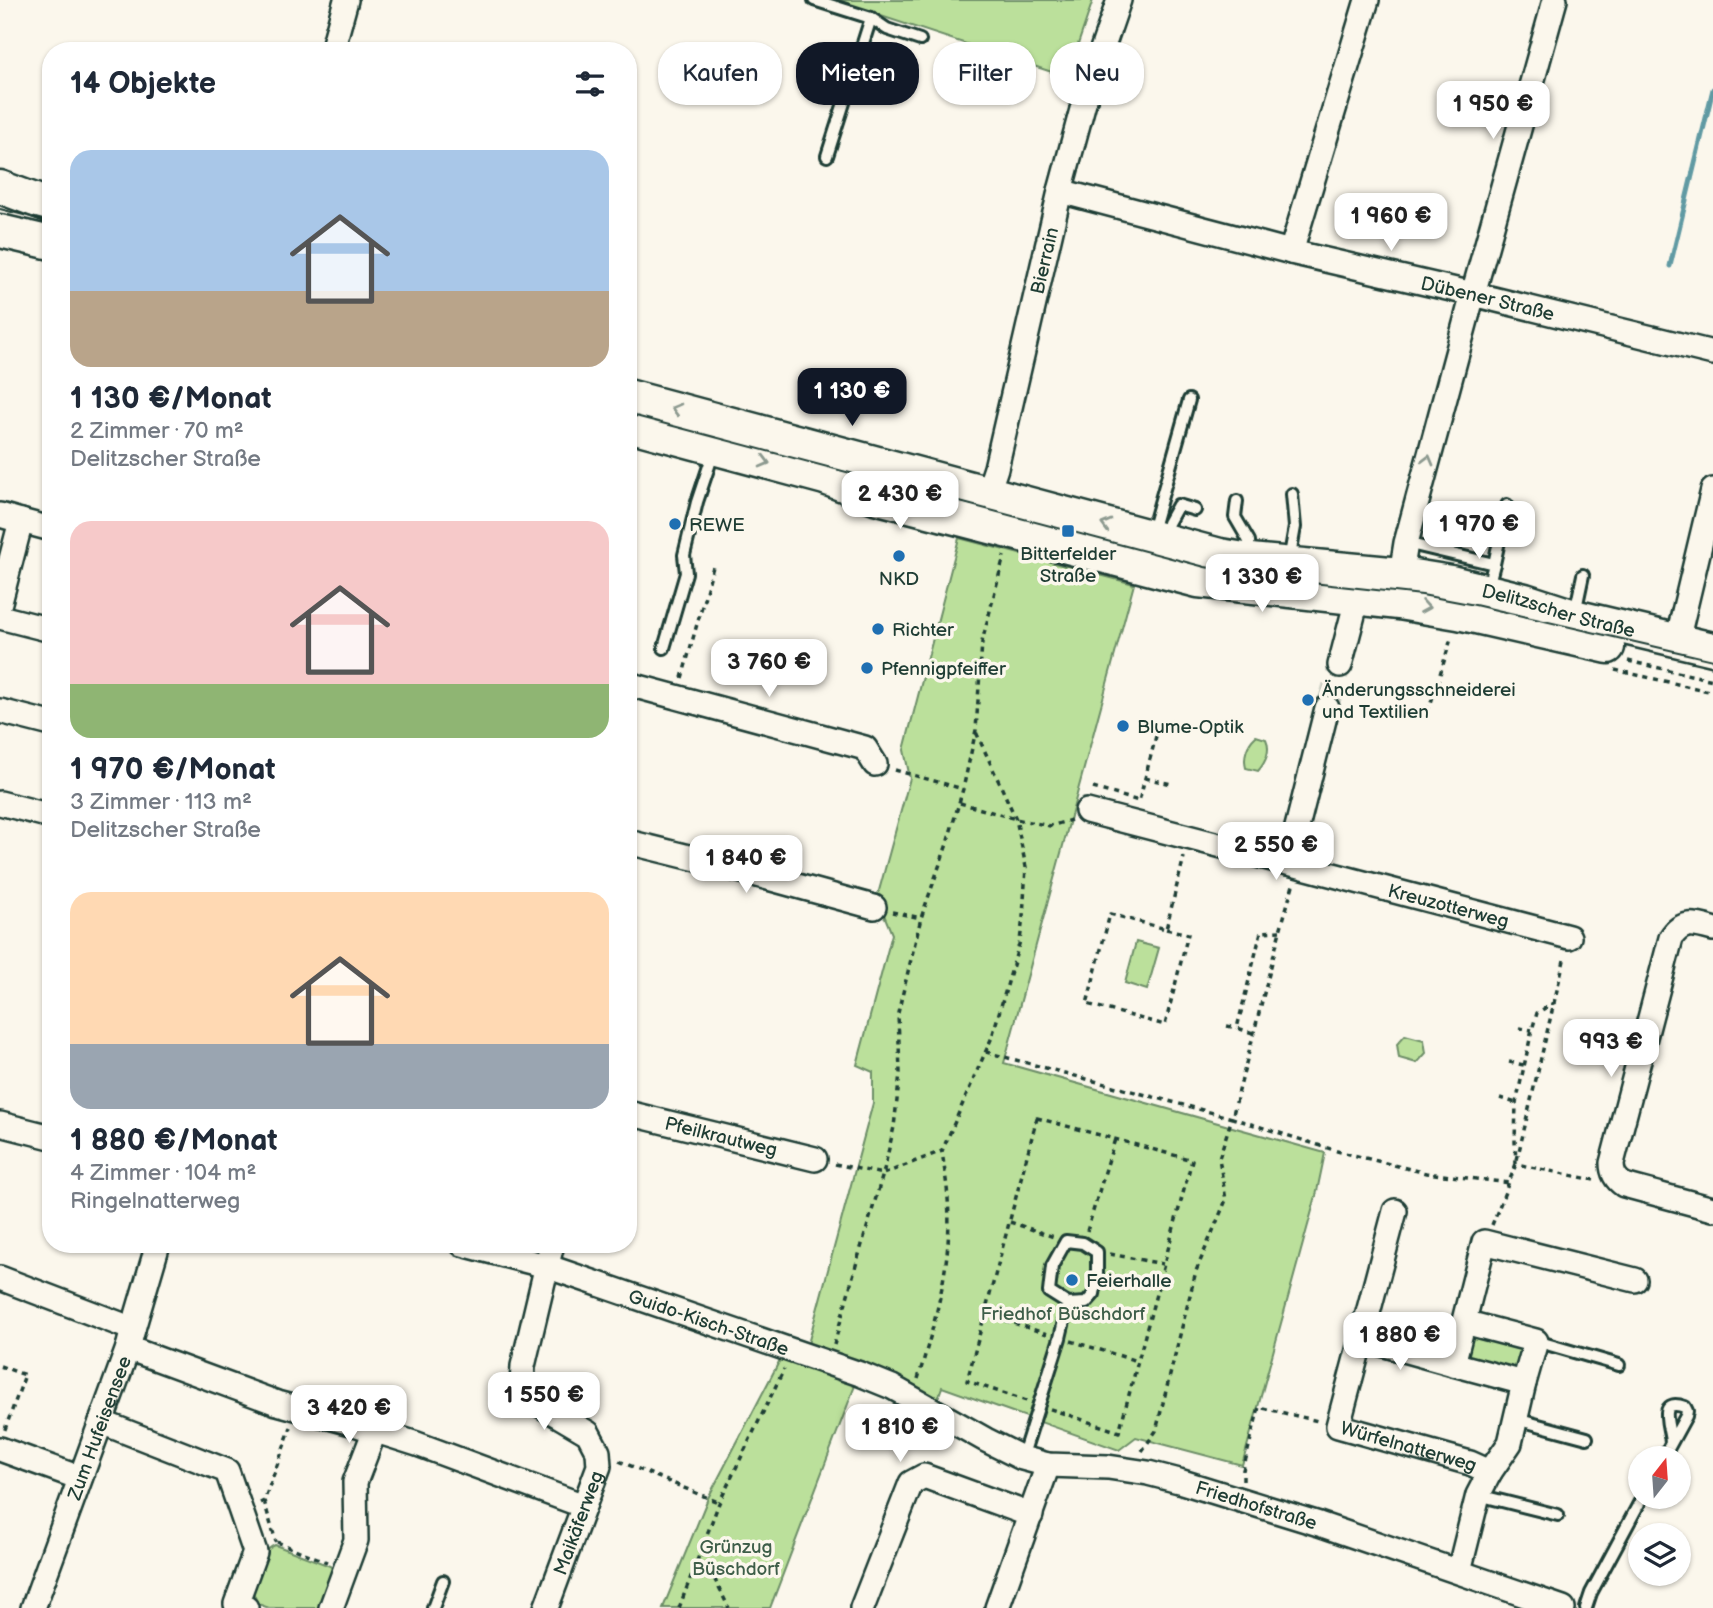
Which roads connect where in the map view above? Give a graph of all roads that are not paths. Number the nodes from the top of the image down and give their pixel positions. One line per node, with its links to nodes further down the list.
1 (346, 0): 8 (street)
2 (814, 0): 6 (lane)
3 (1119, 0): 11 (street, Bierrain)
4 (1367, 0): 15 (street)
5 (1555, 0): 16 (street)
6 (871, 18): 7 (lane); 9 (lane)
7 (920, 40)
8 (334, 42)
9 (827, 156)
10 (0, 187): 12 (main road)
11 (1060, 191): 15 (street, Dübener Straße); 23 (street, Bierrain)
12 (42, 203)
13 (0, 232): 14 (main road)
14 (42, 241)
15 (1291, 252): 16 (street, Dübener Straße)
16 (1473, 294): 17 (street, Dübener Straße); 32 (street, one-way to 16)
17 (1713, 353)
18 (637, 400): 21 (main road, Delitzscher Straße, one-way to 18)
19 (1189, 400): 31 (lane)
20 (637, 426): 21 (main road, Delitzscher Straße)
21 (719, 434): 23 (main road, Delitzscher Straße); 29 (main road, Delitzscher Straße, one-way to 29); 44 (lane)
22 (1713, 491): 43 (street)
23 (987, 493): 29 (street, Bierrain); 31 (main road, Delitzscher Straße, one-way to 23)
24 (1292, 494): 34 (lane)
25 (1237, 501): 33 (lane)
26 (1507, 505): 37 (lane)
27 (1195, 510): 31 (lane)
28 (10, 518): 30 (street); 39 (street)
29 (978, 524): 38 (main road, Delitzscher Straße)
30 (42, 526)
31 (1157, 538): 33 (main road, Delitzscher Straße)
32 (1406, 543): 35 (street); 37 (lane)
33 (1251, 560): 34 (main road, Delitzscher Straße)
34 (1289, 564): 38 (main road, Delitzscher Straße)
35 (1401, 574): 37 (main road, Delitzscher Straße); 38 (main road, Delitzscher Straße)
36 (1583, 575): 40 (lane)
37 (1491, 577): 40 (main road, Delitzscher Straße)
38 (1361, 584): 46 (street); 47 (main road, Delitzscher Straße, one-way to 47)
39 (0, 602)
40 (1574, 616): 43 (main road, Delitzscher Straße)
41 (0, 617): 42 (street)
42 (42, 629)
43 (1677, 641): 45 (main road, Delitzscher Straße)
44 (664, 648)
45 (1713, 649)
46 (1340, 665)
47 (1713, 671)
48 (637, 686): 52 (street)
49 (1328, 708): 57 (street)
50 (0, 711): 51 (street)
51 (42, 721)
52 (875, 764)
53 (0, 803): 55 (street)
54 (1087, 811): 57 (street, Kreuzotterweg)
55 (42, 814)
56 (637, 844): 58 (street)
57 (1293, 864): 60 (street, Kreuzotterweg)
58 (874, 907)
59 (1713, 929): 65 (street)
60 (1569, 937)
61 (637, 1115): 64 (street, Pfeilkrautweg)
62 (0, 1124): 63 (street)
63 (42, 1136)
64 (815, 1160)
65 (1713, 1209)
66 (1395, 1211): 74 (street, Würfelnatterweg)
67 (155, 1253): 73 (street, Zum Hufeisensee)
68 (549, 1255): 79 (street, Guido-Kisch-Straße); 92 (street, Maikäferweg)
69 (0, 1278): 73 (street)
70 (1634, 1280): 72 (street)
71 (1068, 1304): 71 (lane); 87 (lane)
72 (1464, 1322): 75 (street); 76 (street)
73 (130, 1338): 81 (street, Zum Hufeisensee); 82 (street)
74 (1360, 1338): 76 (street); 89 (street, Würfelnatterweg)
75 (1536, 1341): 77 (lane); 78 (street)
76 (1452, 1364): 78 (street)
77 (1619, 1365)
78 (1524, 1383): 80 (street)
79 (950, 1419): 87 (street, Friedhofstraße)
80 (1516, 1419): 83 (lane); 89 (street)
81 (101, 1422): 90 (street, Zum Hufeisensee); 98 (street)
82 (375, 1430): 92 (street); 100 (street)
83 (1587, 1437)
84 (2, 1441): 90 (street)
85 (1671, 1443): 86 (lane)
86 (1670, 1446)
87 (1022, 1458): 88 (street, Friedhofstraße)
88 (1048, 1465): 94 (street); 96 (street, Friedhofstraße)
89 (1490, 1472): 91 (street)
90 (80, 1478): 99 (street, Zum Hufeisensee)
91 (1478, 1495): 95 (lane); 96 (street)
92 (584, 1506): 102 (street, Maikäferweg)
93 (1636, 1509): 106 (lane)
94 (1031, 1516): 103 (street); 104 (street)
95 (1558, 1516)
96 (1459, 1572): 105 (street, Friedhofstraße)
97 (443, 1581): 101 (lane)
98 (239, 1607)
99 (33, 1608)
100 (331, 1608)
101 (433, 1608)
102 (545, 1608)
103 (862, 1608)
104 (997, 1608)
105 (1563, 1608)
106 (1586, 1608)

